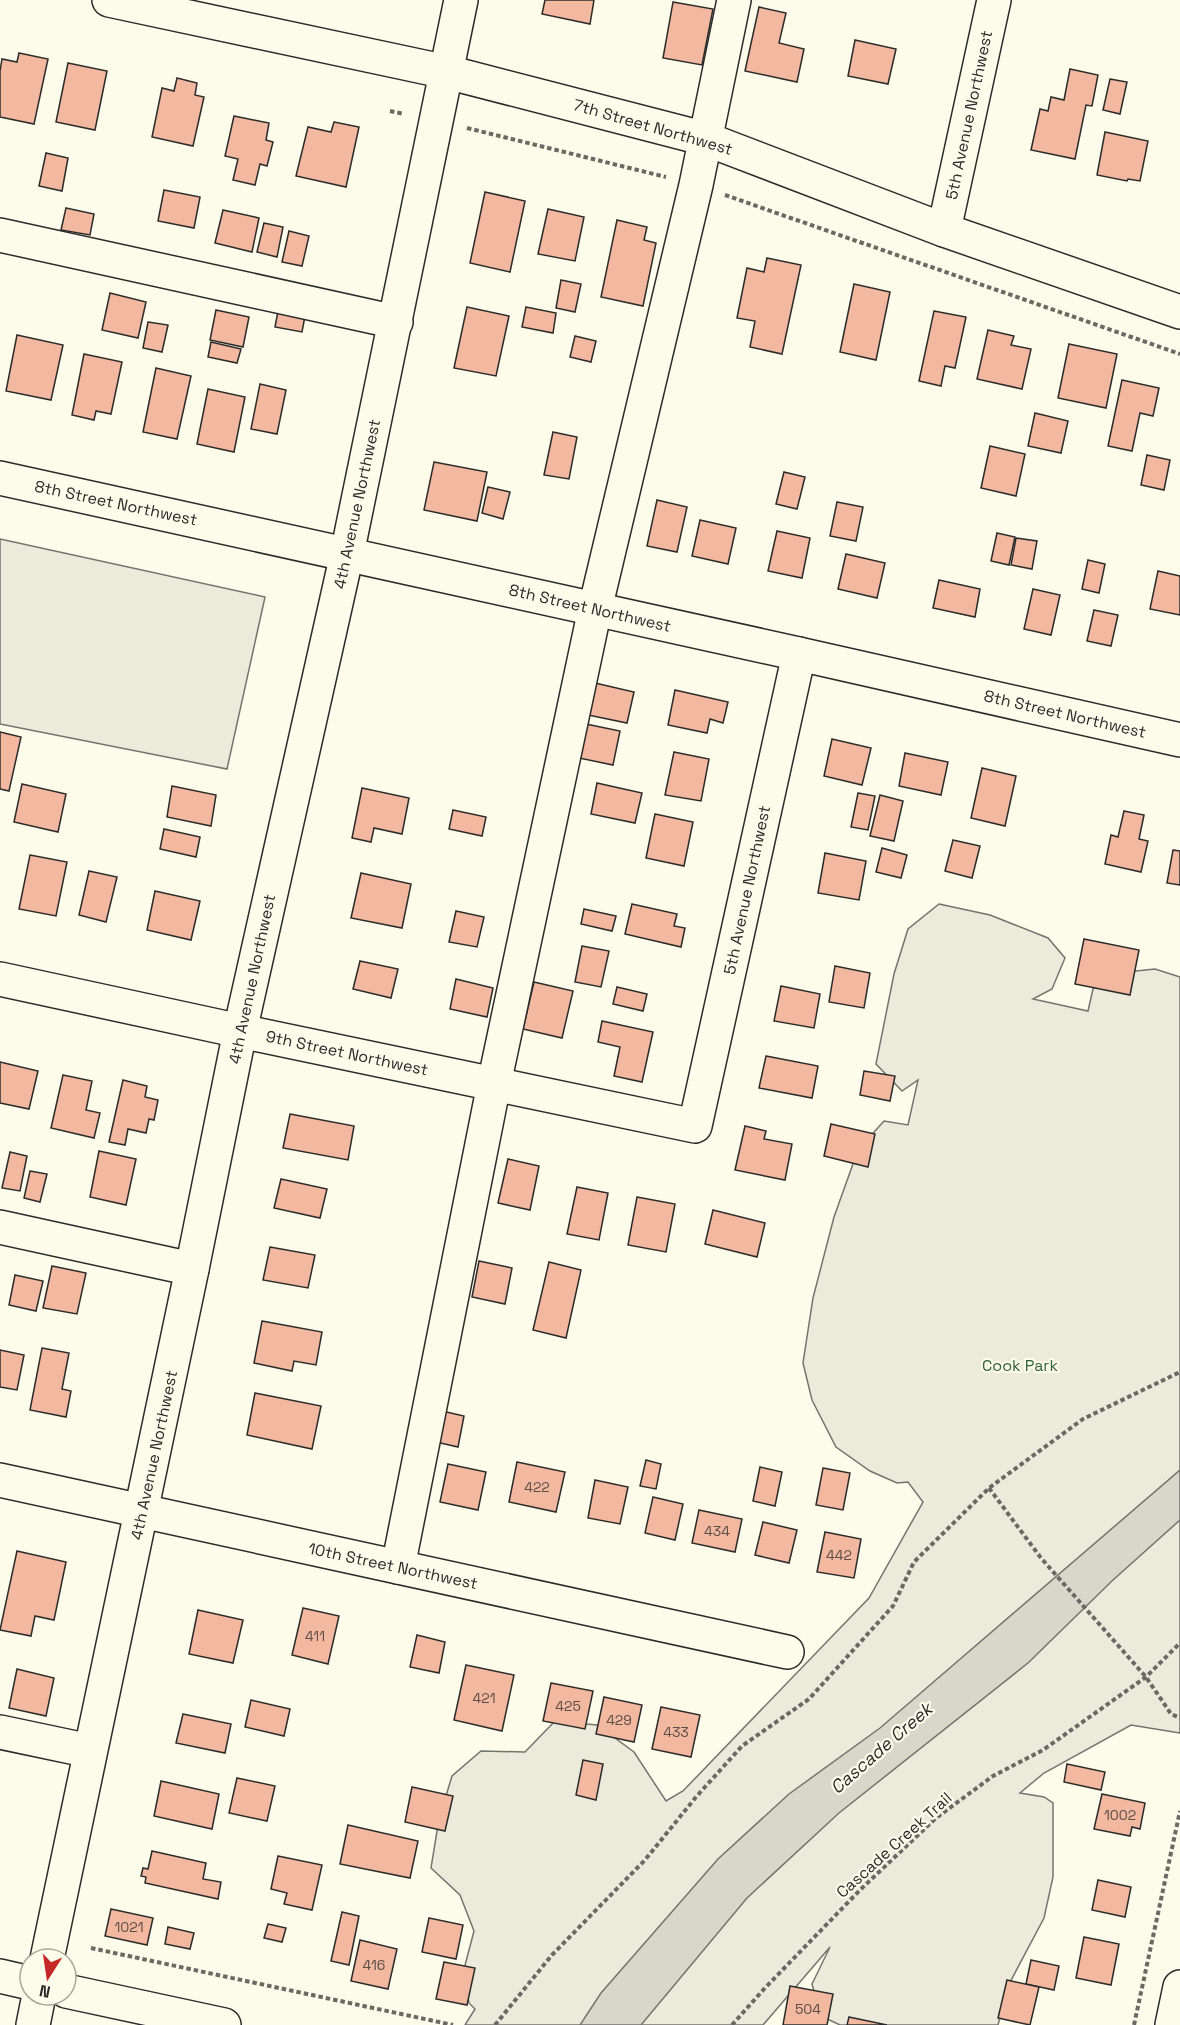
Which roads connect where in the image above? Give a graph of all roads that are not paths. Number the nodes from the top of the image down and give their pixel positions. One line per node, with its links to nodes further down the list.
1 (109, 0): 5 (street, 7th Street Northwest)
2 (461, 0): 5 (street, 4th Avenue Northwest)
3 (734, 0): 6 (street)
4 (994, 0): 7 (street, 5th Avenue Northwest)
5 (447, 72): 6 (street, 7th Street Northwest); 10 (street, 4th Avenue Northwest)
6 (706, 139): 7 (street, 7th Street Northwest); 13 (street)
7 (944, 230): 9 (street, 7th Street Northwest)
8 (0, 235): 10 (street)
9 (1180, 312)
10 (396, 322): 12 (street, 4th Avenue Northwest)
11 (0, 478): 12 (street, 8th Street Northwest)
12 (347, 554): 13 (street, 8th Street Northwest); 17 (street, 4th Avenue Northwest)
13 (594, 609): 14 (street, 8th Street Northwest); 18 (street)
14 (799, 654): 15 (street, 8th Street Northwest); 19 (street, 5th Avenue Northwest)
15 (1180, 740)
16 (0, 979): 17 (street, 9th Street Northwest)
17 (240, 1031): 18 (street, 9th Street Northwest); 21 (street, 4th Avenue Northwest)
18 (494, 1084): 19 (street, 9th Street Northwest); 24 (street)
19 (695, 1126)
20 (0, 1227): 21 (street)
21 (192, 1269): 23 (street, 4th Avenue Northwest)
22 (0, 1480): 23 (street, 10th Street Northwest)
23 (142, 1511): 24 (street, 10th Street Northwest); 27 (street, 4th Avenue Northwest)
24 (398, 1567): 25 (street, 10th Street Northwest)
25 (787, 1652)
26 (0, 1732): 27 (street)
27 (90, 1751): 28 (street, 4th Avenue Northwest)
28 (49, 1947)
29 (0, 1976): 30 (street)
30 (18, 1980)
31 (1180, 1987): 36 (street)
32 (78, 1993): 35 (street)
33 (37, 2007): 34 (street)
34 (33, 2025)
35 (224, 2025)
36 (1172, 2025)

